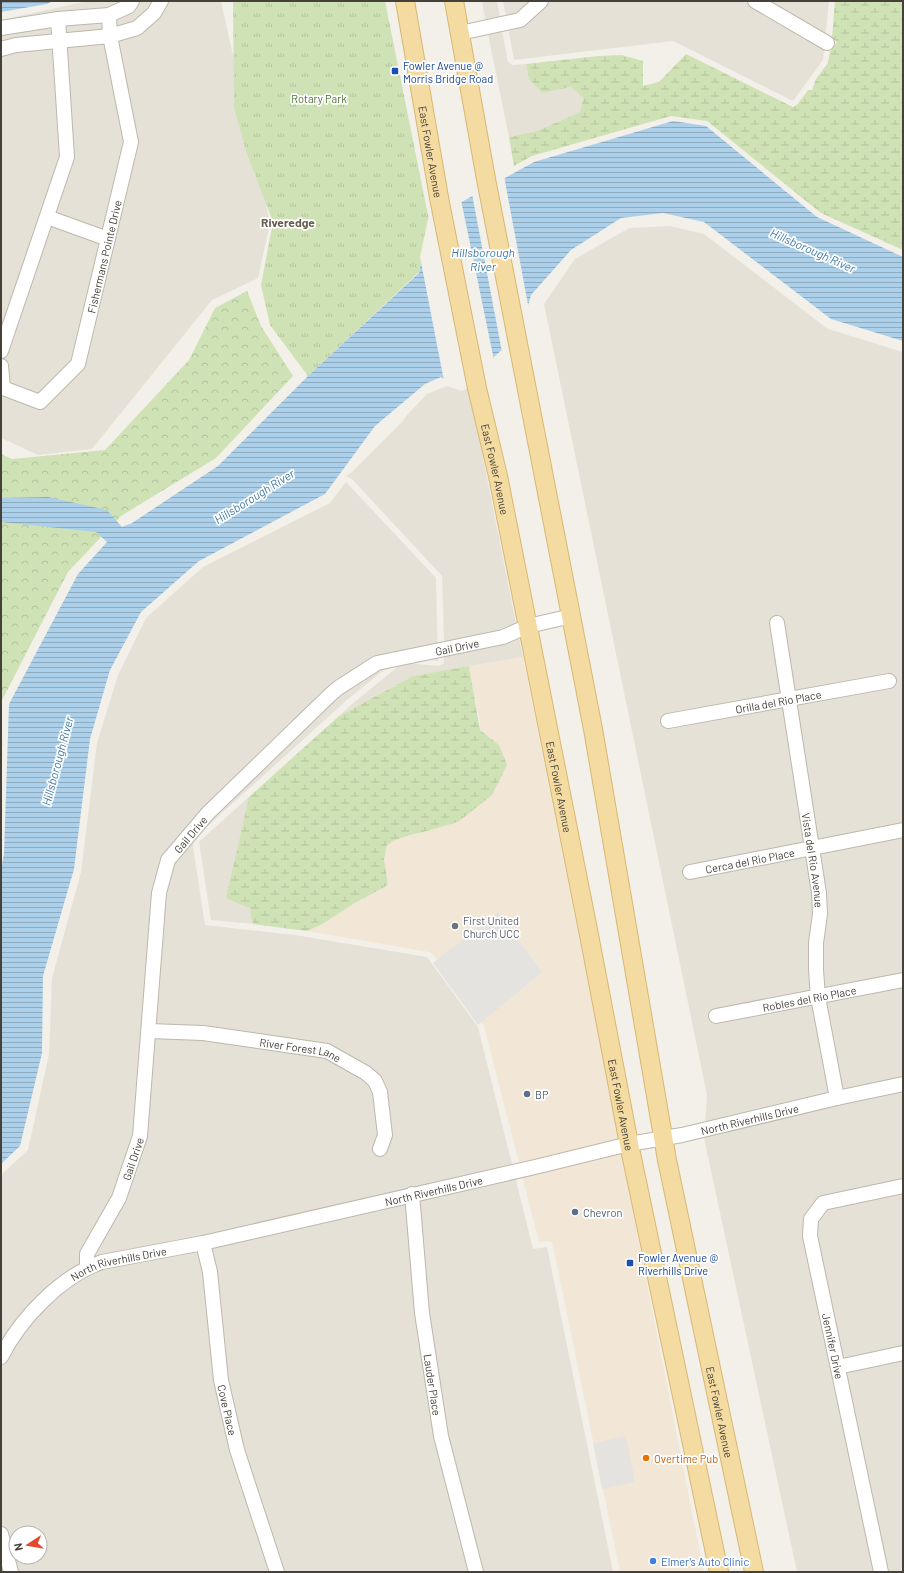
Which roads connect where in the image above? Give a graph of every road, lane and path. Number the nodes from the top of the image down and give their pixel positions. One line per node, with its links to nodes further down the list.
1 (132, 1): 7 (street)
2 (161, 1): 11 (street)
3 (404, 1): 21 (main road, East Fowler Avenue)
4 (454, 1): 10 (main road, East Fowler Avenue)
5 (541, 1): 10 (street)
6 (755, 1): 13 (street)
7 (109, 15): 8 (street); 11 (street, Fishermans Pointe Drive)
8 (58, 19): 9 (street); 12 (street)
9 (1, 28)
10 (460, 33): 19 (main road, East Fowler Avenue)
11 (110, 36): 12 (street); 16 (street, Fishermans Pointe Drive)
12 (60, 40): 14 (street); 15 (street)
13 (827, 43)
14 (1, 49)
15 (47, 217): 16 (street); 17 (street)
16 (108, 239): 18 (street, Fishermans Pointe Drive)
17 (1, 350)
18 (1, 366)
19 (572, 616): 21 (street, Gail Drive); 34 (main road, East Fowler Avenue)
20 (777, 623): 23 (street, Vista del Rio Avenue)
21 (528, 626): 31 (street, Gail Drive); 35 (main road, East Fowler Avenue)
22 (889, 680): 23 (street, Orilla del Rio Place)
23 (790, 698): 24 (street, Orilla del Rio Place); 26 (street, Vista del Rio Avenue)
24 (668, 721)
25 (903, 830): 26 (street, Cerca del Rio Place)
26 (813, 847): 27 (street, Cerca del Rio Place); 29 (street, Vista del Rio Avenue)
27 (690, 872)
28 (903, 980): 29 (street, Robles del Rio Place)
29 (818, 996): 30 (street, Robles del Rio Place); 33 (street, Vista del Rio Avenue)
30 (716, 1016)
31 (149, 1031): 36 (street, River Forest Lane); 40 (street, Gail Drive)
32 (903, 1084): 33 (street, North Riverhills Drive)
33 (837, 1098): 34 (street, North Riverhills Drive)
34 (663, 1137): 35 (street, North Riverhills Drive); 49 (main road, East Fowler Avenue)
35 (629, 1144): 38 (street, North Riverhills Drive); 48 (main road, East Fowler Avenue)
36 (380, 1149)
37 (903, 1186): 43 (street, Jennifer Drive)
38 (412, 1194): 39 (street, North Riverhills Drive); 47 (street, Lauder Place)
39 (203, 1243): 40 (street, North Riverhills Drive); 46 (street, Cove Place)
40 (87, 1268): 42 (street, North Riverhills Drive)
41 (903, 1353): 43 (street)
42 (1, 1358)
43 (838, 1368): 50 (street, Jennifer Drive)
44 (1, 1534): 45 (street)
45 (12, 1572)
46 (277, 1572)
47 (476, 1572)
48 (719, 1572)
49 (754, 1572)
50 (881, 1572)

